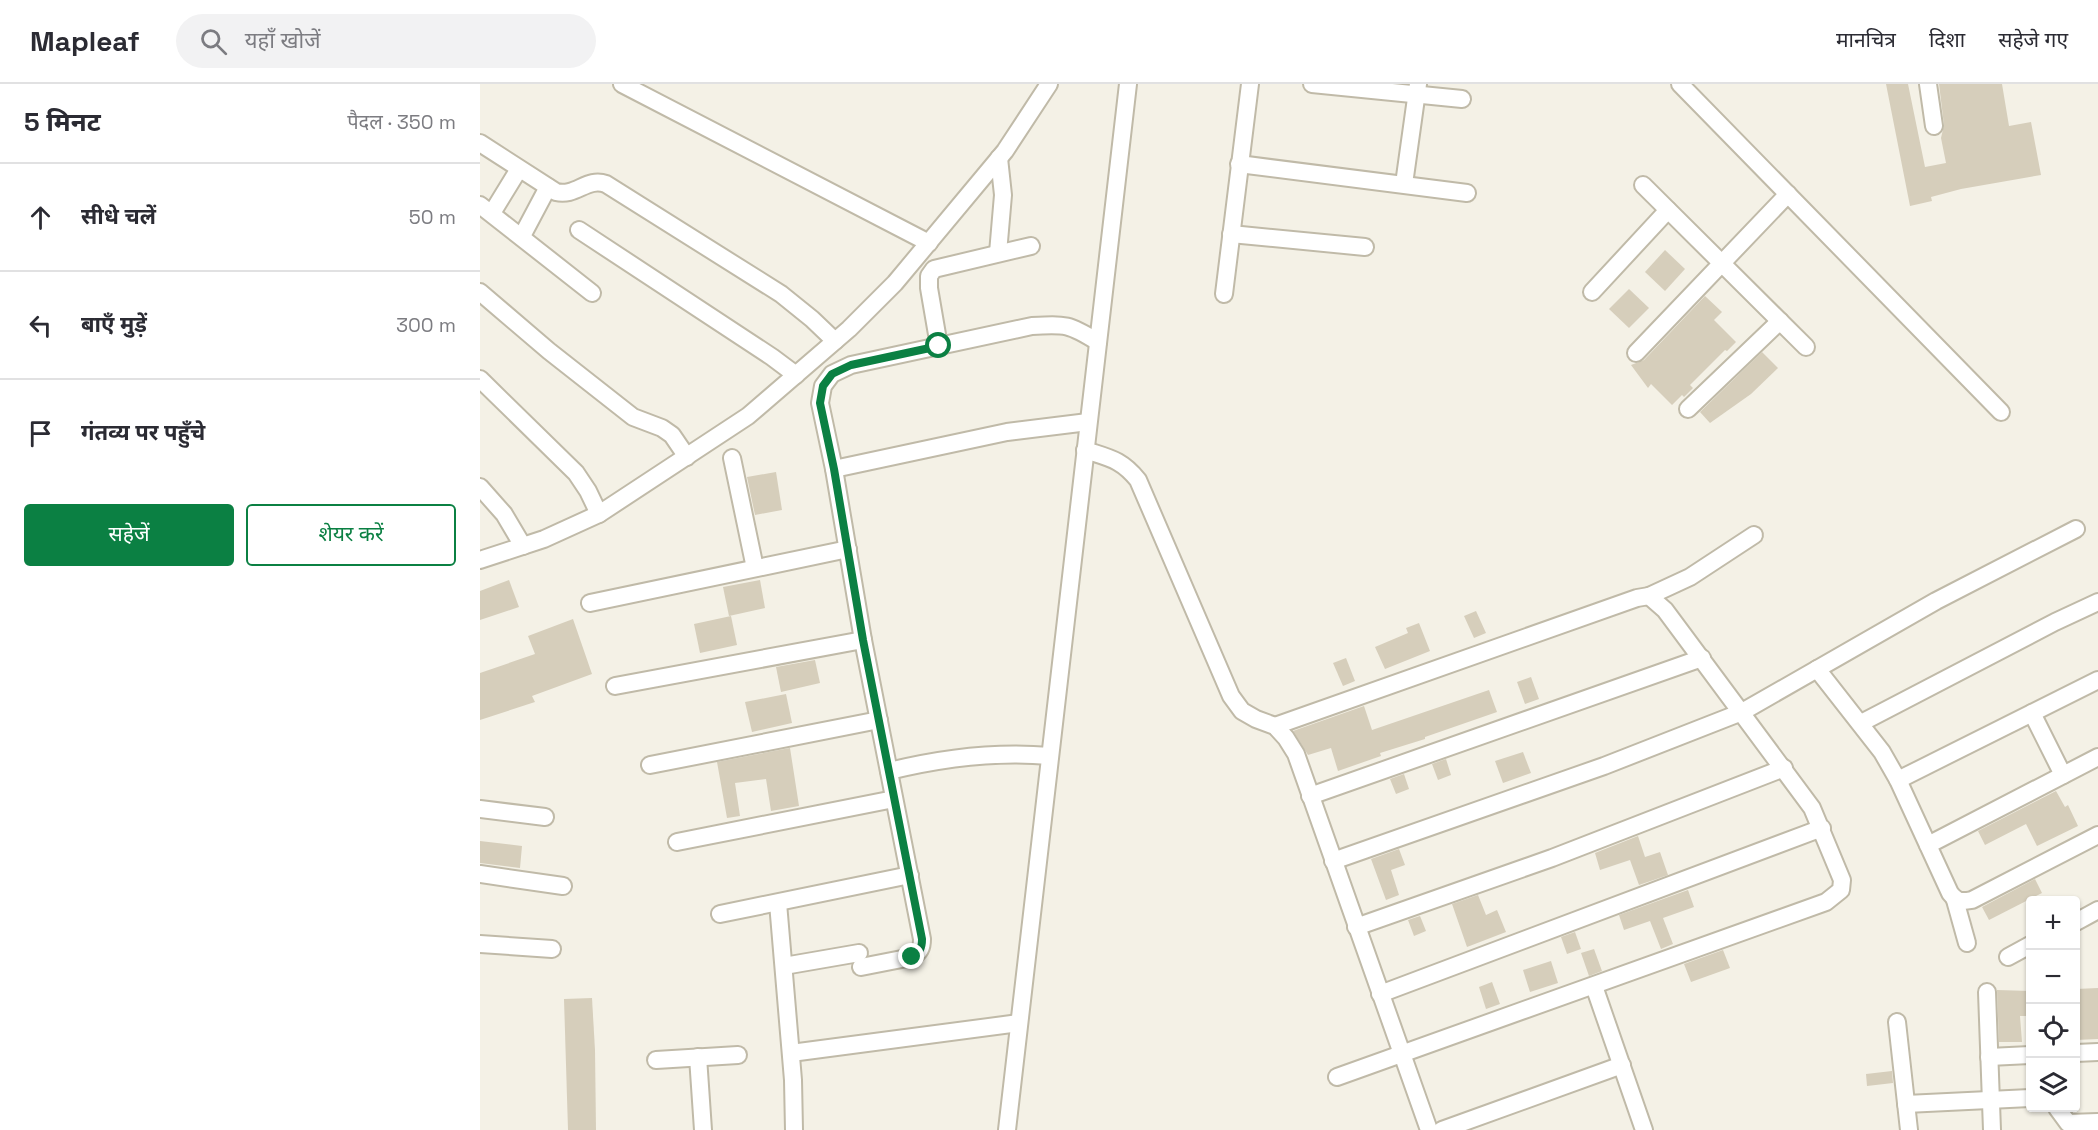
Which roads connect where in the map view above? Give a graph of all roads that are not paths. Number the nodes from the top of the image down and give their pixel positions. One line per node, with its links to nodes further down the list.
1 (622, 84): 25 (street)
2 (1049, 84): 12 (street)
3 (1128, 84): 36 (street)
4 (1250, 84): 13 (street)
5 (1312, 84): 8 (street)
6 (1928, 84): 10 (street)
7 (1686, 86): 19 (street)
8 (1417, 90): 9 (street); 15 (street)
9 (1462, 99)
10 (1935, 126)
11 (480, 143): 14 (street)
12 (999, 158): 25 (street); 28 (street)
13 (1239, 164): 15 (street); 23 (street)
14 (519, 169): 17 (street); 20 (street)
15 (1404, 184): 18 (street)
16 (1643, 185): 21 (street)
17 (548, 188): 24 (street); 35 (street)
18 (1467, 193)
19 (1788, 194): 29 (street); 43 (street)
20 (486, 209): 24 (street)
21 (1668, 210): 29 (street); 31 (street)
22 (579, 230): 40 (street)
23 (1231, 234): 27 (street); 33 (street)
24 (522, 236): 32 (street)
25 (929, 243): 35 (street)
26 (1031, 246): 28 (street)
27 (1365, 248)
28 (998, 253): 37 (street)
29 (1722, 262): 34 (street); 39 (street)
30 (480, 292): 46 (street)
31 (1592, 292)
32 (592, 293)
33 (1224, 294)
34 (1780, 321): 38 (street); 42 (street)
35 (835, 341): 40 (street)
36 (1098, 342): 37 (street); 44 (street)
37 (939, 346): 48 (street)
38 (1806, 347)
39 (1635, 353)
40 (796, 375): 46 (street)
41 (480, 379): 50 (street)
42 (1688, 409)
43 (2001, 412)
44 (1088, 422): 45 (street); 48 (street)
45 (1085, 450): 69 (street); 70 (street)
46 (687, 457): 50 (street)
47 (732, 458): 56 (street)
48 (834, 469): 54 (street)
49 (480, 487): 53 (street)
50 (599, 514): 53 (street)
51 (2076, 530): 62 (street)
52 (1754, 535): 57 (street)
53 (523, 546): 55 (street)
54 (848, 549): 56 (street); 60 (street)
55 (480, 560)
56 (755, 568): 59 (street)
57 (1649, 596): 61 (street); 69 (street)
58 (2098, 602): 68 (street)
59 (590, 603)
60 (863, 640): 64 (street); 67 (street)
61 (1702, 658): 65 (street); 77 (street)
62 (1817, 669): 65 (street); 68 (street)
63 (2098, 680): 66 (street)
64 (615, 686)
65 (1742, 712): 73 (street); 85 (street)
66 (2032, 713): 75 (street); 76 (street)
67 (879, 720): 72 (street); 74 (street)
68 (1861, 723): 76 (street)
69 (1275, 726): 77 (street)
70 (1050, 756): 74 (street); 105 (street)
71 (2098, 757): 75 (street)
72 (650, 765)
73 (1784, 768): 81 (street); 94 (street)
74 (889, 771): 78 (street)
75 (2063, 775): 84 (street)
76 (1898, 780): 84 (street)
77 (1310, 796): 85 (street)
78 (894, 800): 83 (street); 87 (street)
79 (480, 809): 80 (street)
80 (545, 817)
81 (1822, 828): 101 (street); 103 (street)
82 (2098, 835): 89 (street)
83 (677, 842)
84 (1928, 845): 89 (street)
85 (1333, 861): 94 (street)
86 (480, 874): 88 (street)
87 (910, 875): 90 (street); 100 (street)
88 (563, 886)
89 (1955, 900): 95 (street)
90 (778, 903): 92 (street); 100 (street)
91 (2098, 910): 93 (street)
92 (720, 915)
93 (2080, 920)
94 (1356, 927): 103 (street)
95 (1967, 943)
96 (480, 944): 98 (street)
97 (2026, 948): 99 (street)
98 (552, 949)
99 (2008, 957)
100 (784, 966): 107 (street)
101 (1594, 986): 110 (street); 115 (street)
102 (1987, 992): 113 (street)
103 (1380, 994): 110 (street)
104 (1897, 1022): 119 (street)
105 (1003, 1025): 107 (street); 124 (street)
106 (2098, 1052): 108 (street)
107 (791, 1053): 123 (street)
108 (2080, 1053)
109 (738, 1055): 112 (street)
110 (1401, 1055): 116 (street); 125 (street)
111 (2026, 1055): 113 (street)
112 (698, 1057): 114 (street); 122 (street)
113 (1989, 1057): 118 (street)
114 (656, 1060)
115 (1622, 1065): 126 (street); 127 (street)
116 (1337, 1077)
117 (2026, 1098): 118 (street)
118 (1991, 1100): 119 (street); 129 (street)
119 (1906, 1104): 128 (street)
120 (2060, 1117): 121 (street)
121 (2098, 1122)
122 (703, 1130)
123 (794, 1130)
124 (1007, 1130)
125 (1429, 1130)
126 (1442, 1130)
127 (1644, 1130)
128 (1910, 1130)
129 (1992, 1130)

